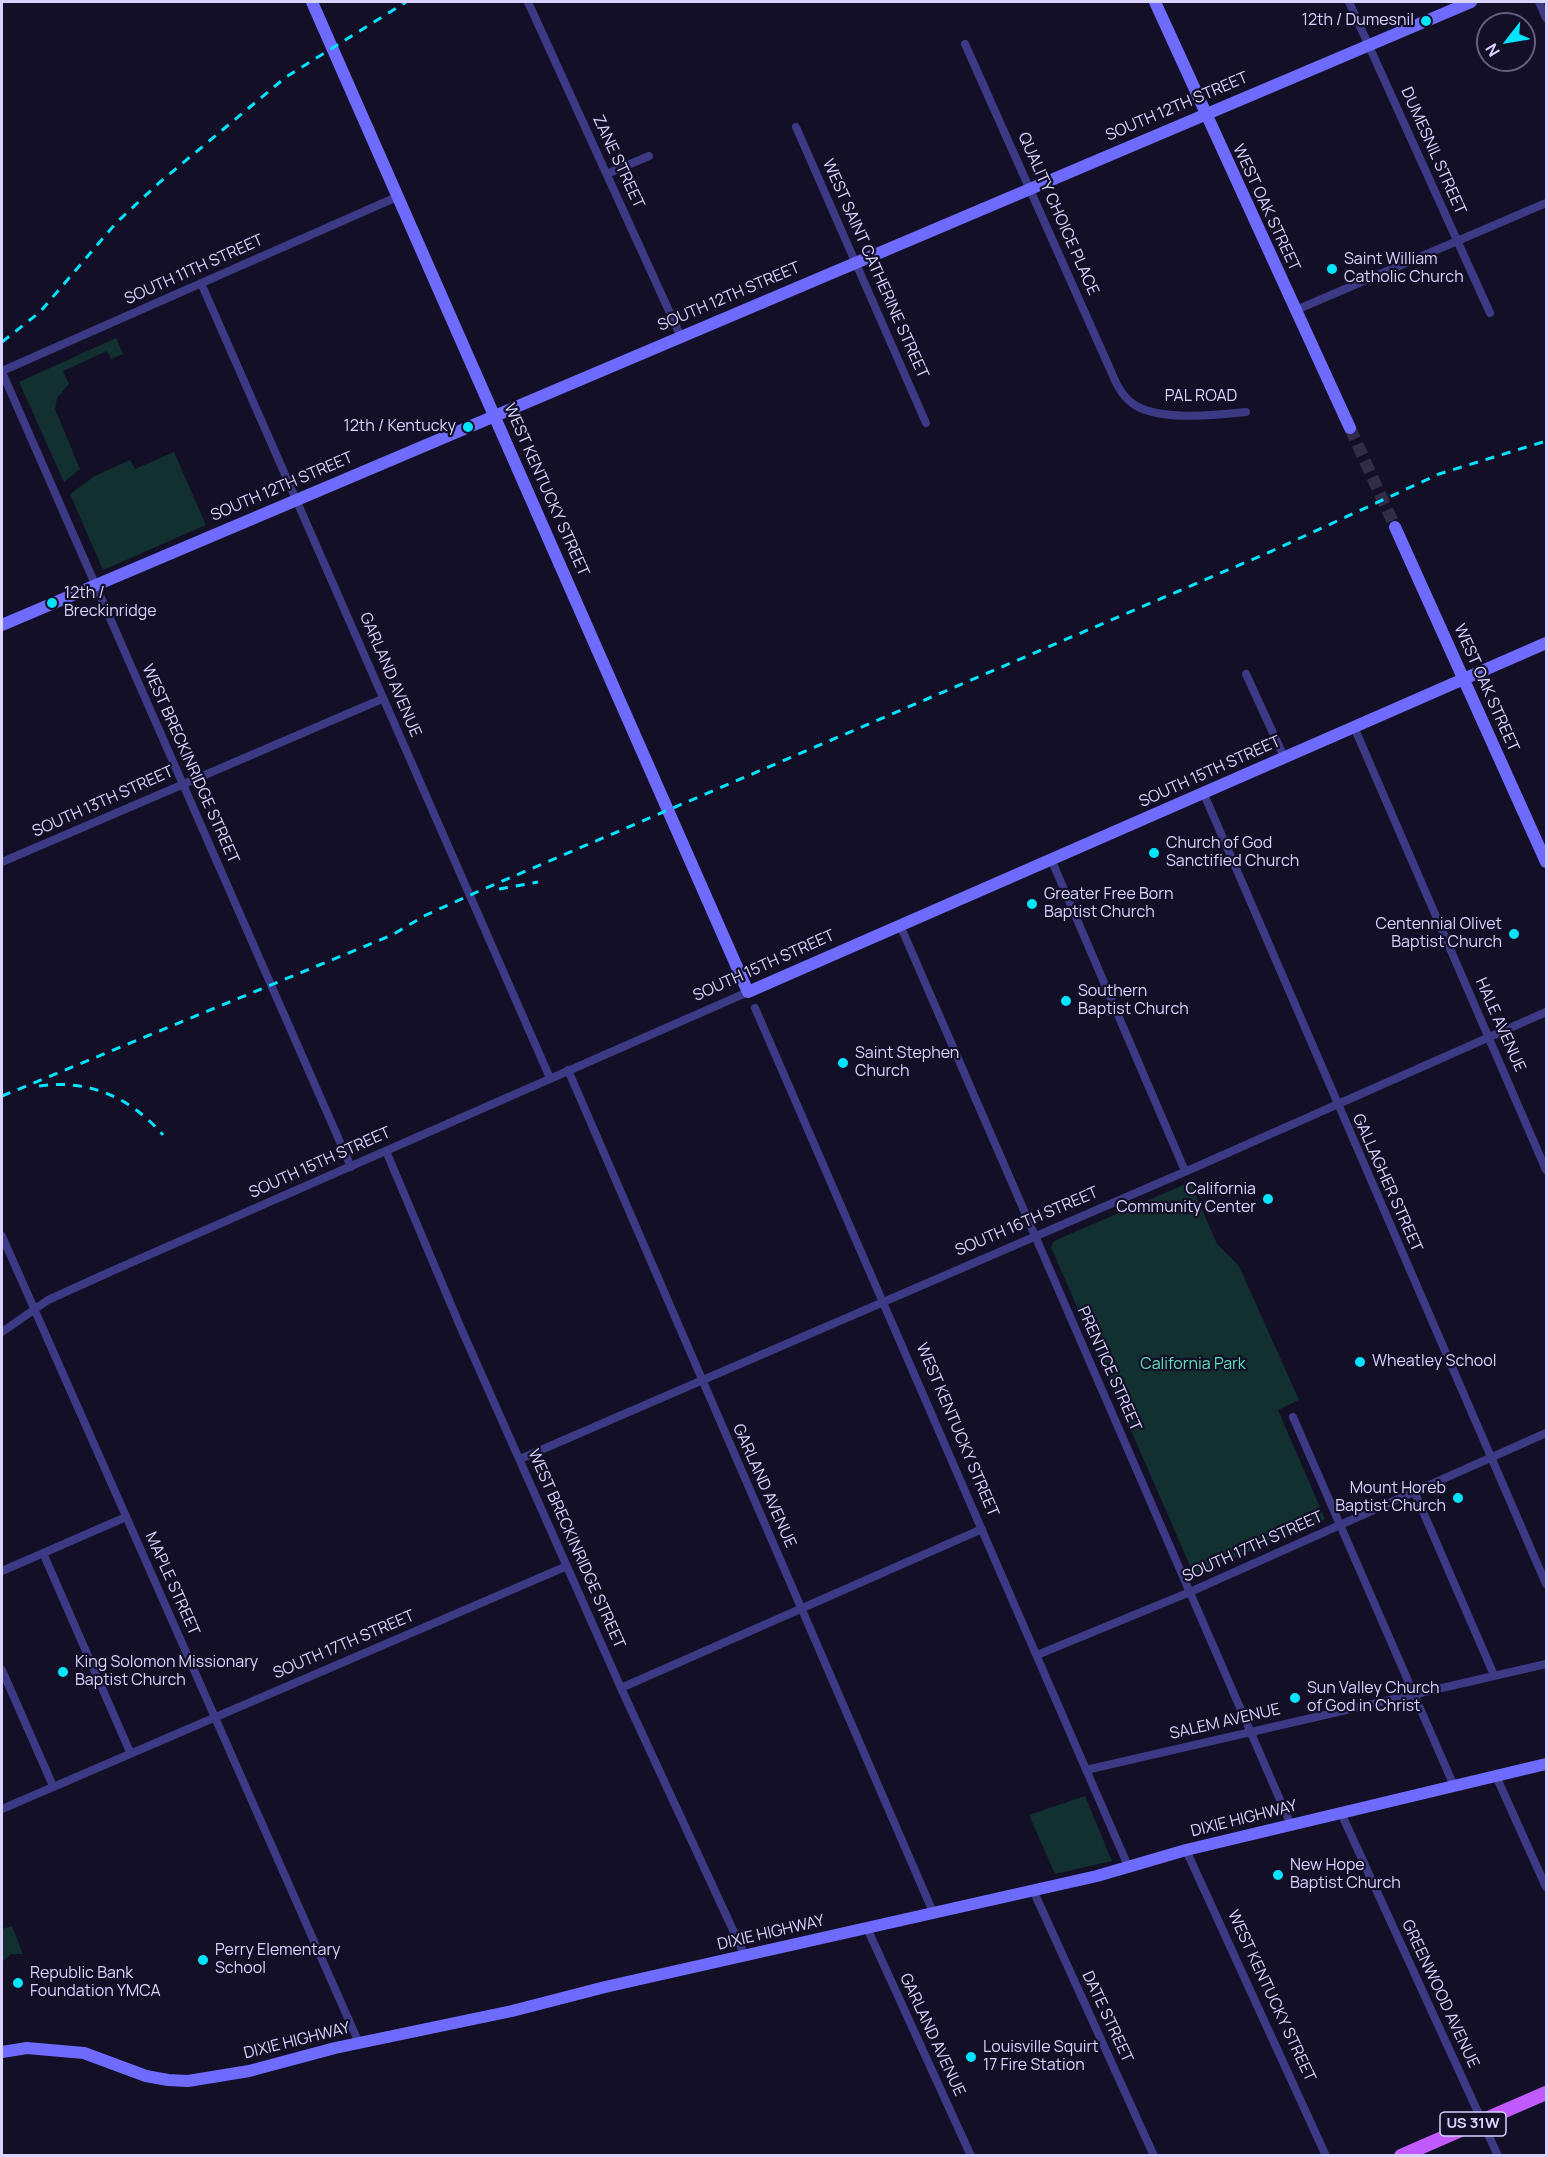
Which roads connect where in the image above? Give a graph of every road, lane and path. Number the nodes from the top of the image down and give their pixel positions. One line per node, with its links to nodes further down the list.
1 (312, 2): 15 (street, WEST KENTUCKY STREET)
2 (528, 2): 13 (street, ZANE STREET)
3 (1155, 2): 10 (street, WEST OAK STREET)
4 (1349, 2): 9 (street, DUMESNIL STREET)
5 (1471, 2): 9 (street, SOUTH 12TH STREET)
6 (1539, 2): 7 (street)
7 (1546, 18)
8 (965, 44): 14 (street, QUALITY CHOICE PLACE)
9 (1367, 46): 10 (street, SOUTH 12TH STREET); 17 (street, DUMESNIL STREET)
10 (1205, 112): 14 (street, SOUTH 12TH STREET); 20 (street, WEST OAK STREET)
11 (796, 127): 18 (street, WEST SAINT CATHERINE STREET)
12 (650, 156): 13 (street)
13 (607, 174): 22 (street, ZANE STREET)
14 (1030, 187): 18 (street, SOUTH 12TH STREET); 24 (street, QUALITY CHOICE PLACE)
15 (399, 196): 19 (street, SOUTH 11TH STREET); 26 (street, WEST KENTUCKY STREET)
16 (1546, 203): 17 (street)
17 (1458, 241): 20 (street); 21 (street, DUMESNIL STREET)
18 (855, 262): 22 (street, SOUTH 12TH STREET); 27 (street, WEST SAINT CATHERINE STREET)
19 (201, 283): 23 (street, SOUTH 11TH STREET); 29 (street, GARLAND AVENUE)
20 (1296, 310): 28 (street, WEST OAK STREET)
21 (1490, 313)
22 (680, 335): 26 (street, SOUTH 12TH STREET)
23 (2, 371): 31 (street, WEST BRECKINRIDGE STREET)
24 (1125, 396): 25 (street, PAL ROAD)
25 (1246, 412)
26 (495, 415): 29 (street, SOUTH 12TH STREET); 45 (street, WEST KENTUCKY STREET)
27 (926, 423)
28 (1350, 428)
29 (297, 500): 31 (street, SOUTH 12TH STREET); 36 (street, GARLAND AVENUE)
30 (1395, 527): 35 (street, WEST OAK STREET)
31 (95, 585): 32 (street, SOUTH 12TH STREET); 39 (street, WEST BRECKINRIDGE STREET)
32 (2, 625)
33 (1546, 643): 35 (street, SOUTH 15TH STREET)
34 (1246, 674): 38 (street)
35 (1464, 679): 37 (street, SOUTH 15TH STREET); 43 (street, WEST OAK STREET)
36 (382, 699): 39 (street, SOUTH 13TH STREET); 50 (street, GARLAND AVENUE)
37 (1354, 726): 38 (street, SOUTH 15TH STREET); 48 (street, HALE AVENUE)
38 (1284, 757): 40 (street, SOUTH 15TH STREET)
39 (182, 784): 42 (street, SOUTH 13TH STREET); 53 (street, WEST BRECKINRIDGE STREET)
40 (1203, 792): 41 (street, SOUTH 15TH STREET); 51 (street, GALLAGHER STREET)
41 (1051, 859): 44 (street, SOUTH 15TH STREET); 55 (street)
42 (2, 862)
43 (1546, 862)
44 (900, 925): 45 (street, SOUTH 15TH STREET); 56 (street, PRENTICE STREET)
45 (748, 992): 49 (street, SOUTH 15TH STREET)
46 (755, 1008): 58 (street, WEST KENTUCKY STREET)
47 (1546, 1012): 48 (street, SOUTH 16TH STREET)
48 (1488, 1035): 51 (street, SOUTH 16TH STREET); 54 (street, HALE AVENUE)
49 (568, 1070): 50 (street, SOUTH 15TH STREET); 61 (street, GARLAND AVENUE)
50 (550, 1078): 52 (street, SOUTH 15TH STREET)
51 (1337, 1105): 55 (street, SOUTH 16TH STREET); 64 (street, GALLAGHER STREET)
52 (386, 1151): 53 (street, SOUTH 15TH STREET); 65 (street, WEST BRECKINRIDGE STREET)
53 (351, 1167): 59 (street, SOUTH 15TH STREET)
54 (1546, 1170)
55 (1185, 1171): 56 (street, SOUTH 16TH STREET)
56 (1034, 1235): 58 (street, SOUTH 16TH STREET); 74 (street, PRENTICE STREET)
57 (2, 1236): 59 (street, MAPLE STREET)
58 (883, 1301): 61 (street, SOUTH 16TH STREET); 69 (street, WEST KENTUCKY STREET)
59 (34, 1310): 60 (street, SOUTH 15TH STREET); 67 (street, MAPLE STREET)
60 (2, 1332)
61 (702, 1380): 65 (street, SOUTH 16TH STREET); 75 (street, GARLAND AVENUE)
62 (1293, 1417): 68 (street)
63 (1546, 1433): 64 (street, SOUTH 17TH STREET)
64 (1491, 1457): 66 (street, SOUTH 17TH STREET); 73 (street, GALLAGHER STREET)
65 (520, 1459): 71 (street, WEST BRECKINRIDGE STREET)
66 (1414, 1491): 68 (street, SOUTH 17TH STREET); 79 (street)
67 (126, 1517): 70 (street); 82 (street, MAPLE STREET)
68 (1340, 1525): 74 (street, SOUTH 17TH STREET); 81 (street)
69 (982, 1529): 75 (street); 76 (street, WEST KENTUCKY STREET)
70 (43, 1553): 72 (street); 84 (street)
71 (567, 1566): 80 (street, WEST BRECKINRIDGE STREET); 82 (street, SOUTH 17TH STREET)
72 (2, 1571)
73 (1546, 1584)
74 (1190, 1592): 76 (street, SOUTH 17TH STREET); 83 (street, PRENTICE STREET)
75 (801, 1608): 80 (street); 97 (street, GARLAND AVENUE)
76 (1037, 1655): 86 (street, WEST KENTUCKY STREET)
77 (1546, 1664): 79 (street, SALEM AVENUE)
78 (2, 1670): 88 (street)
79 (1494, 1675): 81 (street, SALEM AVENUE)
80 (621, 1688): 99 (street, WEST BRECKINRIDGE STREET)
81 (1414, 1693): 83 (street, SALEM AVENUE); 89 (street)
82 (214, 1717): 84 (street, SOUTH 17TH STREET); 100 (street, MAPLE STREET)
83 (1251, 1732): 86 (street, SALEM AVENUE); 92 (street, PRENTICE STREET)
84 (130, 1752): 88 (street, SOUTH 17TH STREET)
85 (1546, 1764): 87 (street, DIXIE HIGHWAY)
86 (1086, 1770): 94 (street, WEST KENTUCKY STREET)
87 (1496, 1776): 89 (street, DIXIE HIGHWAY); 95 (street)
88 (53, 1786): 90 (street, SOUTH 17TH STREET)
89 (1454, 1786): 91 (street, DIXIE HIGHWAY)
90 (2, 1809)
91 (1341, 1813): 92 (street, DIXIE HIGHWAY); 103 (street, GREENWOOD AVENUE)
92 (1291, 1824): 93 (street, DIXIE HIGHWAY)
93 (1186, 1850): 94 (street, DIXIE HIGHWAY); 106 (street, WEST KENTUCKY STREET)
94 (1128, 1866): 96 (street, DIXIE HIGHWAY)
95 (1546, 1887)
96 (1033, 1890): 97 (street, DIXIE HIGHWAY); 105 (street, DATE STREET)
97 (933, 1912): 98 (street, DIXIE HIGHWAY)
98 (867, 1928): 99 (street, DIXIE HIGHWAY); 104 (street, GARLAND AVENUE)
99 (745, 1956): 100 (street, DIXIE HIGHWAY)
100 (359, 2043): 101 (street, DIXIE HIGHWAY)
101 (2, 2052)
102 (1546, 2093): 103 (main road, US 31W)
103 (1482, 2121): 107 (main road, US 31W); 108 (street, GREENWOOD AVENUE)
104 (971, 2156)
105 (1154, 2156)
106 (1326, 2156)
107 (1401, 2156)
108 (1498, 2156)

